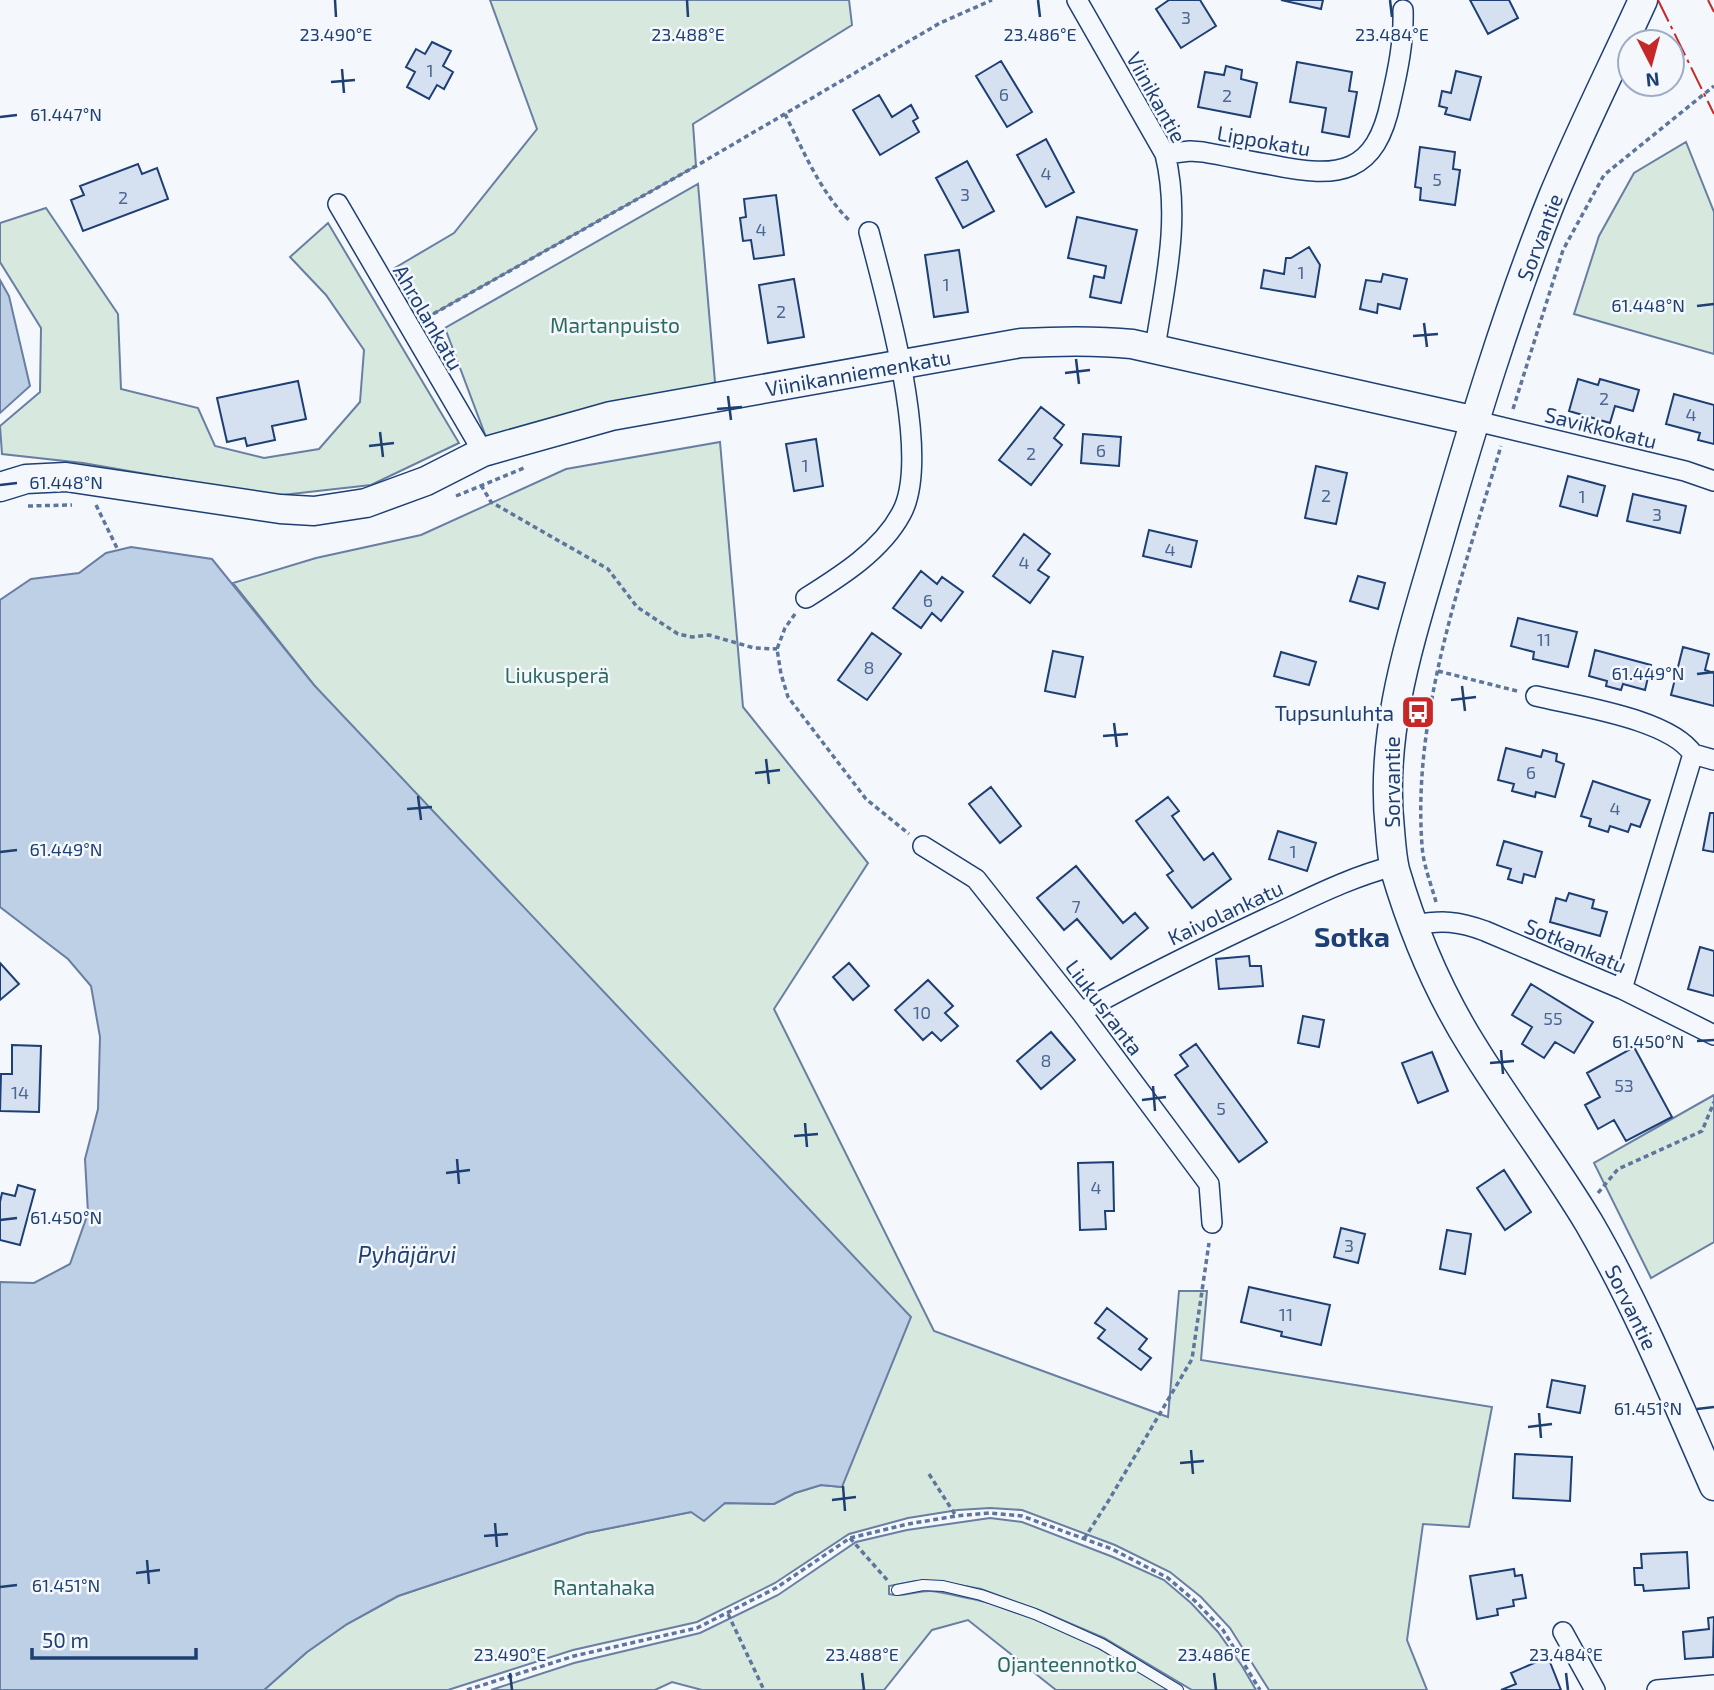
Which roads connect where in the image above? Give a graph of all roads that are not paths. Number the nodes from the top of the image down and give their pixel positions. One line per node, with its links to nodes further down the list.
1 (1077, 0): 4 (street, Viinikantie)
2 (1643, 0): 9 (main road, Sorvantie)
3 (1403, 10): 4 (street, Lippokatu)
4 (1165, 154): 7 (street, Viinikantie)
5 (338, 204): 10 (street, Ahrolankatu)
6 (869, 232): 8 (street)
7 (1155, 348): 8 (main road, Viinikanniemenkatu); 9 (main road, Viinikanniemenkatu)
8 (901, 364): 10 (main road, Viinikanniemenkatu); 13 (street)
9 (1472, 433): 11 (street, Savikkokatu); 18 (main road, Sorvantie)
10 (483, 452): 12 (main road, Viinikanniemenkatu)
11 (1714, 481)
12 (9, 497)
13 (806, 598)
14 (1536, 696): 15 (street)
15 (1693, 754): 16 (street); 20 (street)
16 (1714, 760)
17 (923, 846): 21 (street, Liukusranta)
18 (1394, 866): 19 (main road, Sorvantie); 21 (street, Kaivolankatu)
19 (1427, 923): 20 (street, Sotkankatu); 24 (main road, Sorvantie)
20 (1622, 989): 22 (street, Sotkankatu)
21 (1081, 1012): 23 (street, Liukusranta)
22 (1714, 1035)
23 (1212, 1223)
24 (1714, 1486)
25 (897, 1590): 28 (lane)
26 (1563, 1632): 29 (street)
27 (1714, 1685): 30 (street)
28 (1178, 1690)
29 (1595, 1690)
30 (1657, 1690)

